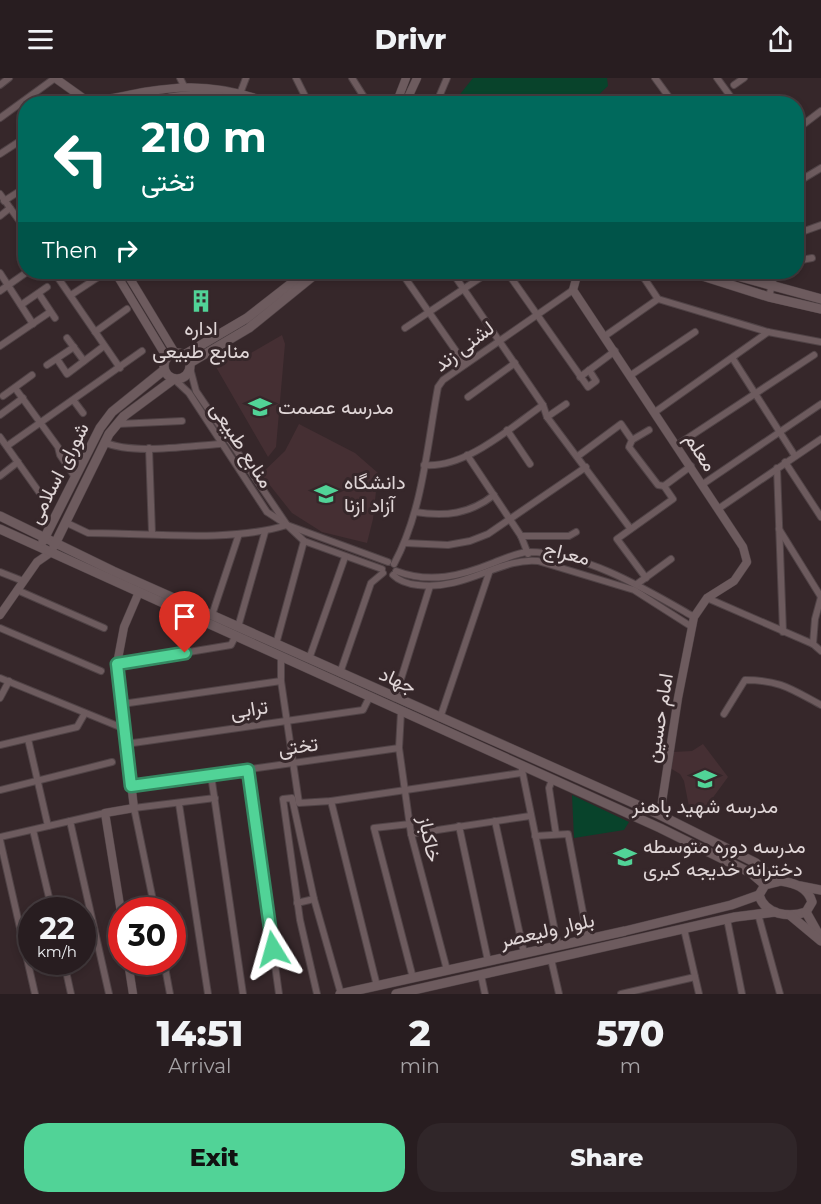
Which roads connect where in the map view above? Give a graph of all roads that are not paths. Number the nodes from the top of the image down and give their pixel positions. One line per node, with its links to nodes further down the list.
1 (9, 78): 13 (street)
2 (55, 78): 16 (street); 17 (street)
3 (246, 78): 15 (street)
4 (296, 78): 22 (street)
5 (352, 78): 23 (street)
6 (406, 78): 24 (street)
7 (417, 78): 25 (street)
8 (447, 78): 26 (street)
9 (655, 78): 27 (street)
10 (717, 78): 28 (street)
11 (744, 78): 14 (street)
12 (182, 81): 15 (street); 18 (street)
13 (0, 85)
14 (734, 85)
15 (241, 91): 21 (street)
16 (30, 96)
17 (81, 96)
18 (124, 96)
19 (177, 96): 20 (street)
20 (219, 96)
21 (253, 96)
22 (305, 96)
23 (363, 96)
24 (399, 96)
25 (409, 96)
26 (439, 96)
27 (668, 96)
28 (730, 96)
29 (18, 105): 31 (street)
30 (821, 111): 32 (street)
31 (0, 118)
32 (804, 124)
33 (18, 142): 34 (street)
34 (0, 154)
35 (819, 172): 36 (street)
36 (804, 179)
37 (18, 192): 39 (street)
38 (0, 194): 39 (street)
39 (4, 201): 40 (street)
40 (10, 208): 41 (street); 42 (street)
41 (0, 216)
42 (18, 219)
43 (821, 225): 44 (street)
44 (804, 231)
45 (812, 258): 46 (street)
46 (804, 260)
47 (0, 273): 64 (street)
48 (18, 278): 64 (street)
49 (59, 279): 71 (street)
50 (95, 279): 71 (street)
51 (120, 279): 99 (street)
52 (130, 279): 99 (street)
53 (297, 279): 99 (main road)
54 (309, 279): 99 (main road)
55 (406, 279): 79 (street)
56 (457, 279): 67 (street)
57 (478, 279): 67 (street)
58 (512, 279): 80 (street)
59 (576, 279): 68 (street)
60 (645, 279): 73 (street)
61 (712, 279): 72 (main road)
62 (748, 279): 65 (main road)
63 (774, 279): 65 (street)
64 (8, 285): 69 (street); 75 (street)
65 (772, 286): 72 (street); 74 (main road)
66 (47, 287): 70 (street)
67 (464, 288): 79 (street); 89 (street)
68 (573, 290): 80 (street, لشنی زند); 87 (street, معلم)
69 (0, 291)
70 (39, 294): 75 (street); 78 (street)
71 (71, 295): 84 (street)
72 (769, 297): 77 (main road)
73 (658, 299): 86 (street); 87 (street)
74 (821, 299)
75 (21, 305): 82 (street)
76 (127, 309): 84 (street)
77 (821, 309)
78 (50, 312): 81 (street); 82 (street)
79 (429, 312): 83 (street); 102 (street)
80 (536, 315): 89 (street, لشنی زند); 109 (street)
81 (55, 318)
82 (33, 324): 91 (street)
83 (405, 328)
84 (95, 332): 92 (street)
85 (695, 332): 108 (street)
86 (768, 332): 90 (street); 97 (street)
87 (605, 336): 95 (street, معلم)
88 (67, 338): 93 (street)
89 (500, 340): 101 (street); 102 (street, لشنی زند)
90 (821, 342)
91 (0, 346)
92 (104, 346): 100 (street); 104 (street)
93 (74, 347): 98 (street); 100 (street)
94 (142, 351): 104 (street)
95 (615, 351): 106 (street); 108 (street, معلم)
96 (814, 355): 112 (street)
97 (733, 358): 112 (street); 121 (street)
98 (57, 359): 100 (street); 103 (street)
99 (181, 359): 105 (main road); 110 (main road, شورای اسلامی); 161 (street, منابع طبیعی)
100 (84, 361)
101 (515, 363): 114 (street); 119 (street)
102 (465, 364): 144 (street, لشنی زند)
103 (46, 365)
104 (120, 368): 116 (street)
105 (164, 370): 110 (main road); 150 (main road, شورای اسلامی)
106 (589, 370): 109 (street); 109 (street)
107 (32, 375): 111 (street)
108 (631, 375): 121 (street, معلم)
109 (580, 377)
110 (174, 379): 127 (main road, شورای اسلامی); 135 (street, منابع طبیعی)
111 (15, 388): 113 (street); 115 (street)
112 (755, 393): 130 (street); 136 (street)
113 (2, 394): 120 (street)
114 (468, 397)
115 (23, 398): 120 (street); 126 (street)
116 (74, 401): 122 (street); 126 (street)
117 (566, 404): 124 (street)
118 (821, 404): 130 (street)
119 (543, 405): 124 (street); 128 (street)
120 (11, 407): 123 (street)
121 (655, 411): 136 (street, معلم)
122 (83, 413)
123 (0, 415)
124 (547, 417): 140 (street)
125 (182, 421): 127 (street)
126 (41, 424): 137 (street); 150 (street)
127 (118, 424): 134 (main road, شورای اسلامی)
128 (507, 430): 139 (street); 145 (street)
129 (649, 430): 133 (street)
130 (780, 433): 141 (street); 151 (street)
131 (0, 437): 137 (street)
132 (821, 439): 141 (street)
133 (632, 440): 140 (street); 152 (street)
134 (104, 442): 138 (street); 160 (main road, شورای اسلامی)
135 (220, 444): 138 (street); 161 (street, منابع طبیعی)
136 (677, 445): 146 (street, معلم)
137 (7, 446): 142 (street)
138 (149, 448): 167 (street)
139 (467, 456): 144 (street); 154 (street)
140 (578, 456): 147 (street)
141 (795, 456): 143 (street)
142 (18, 462): 149 (street); 153 (street)
143 (785, 462): 148 (street); 158 (street)
144 (424, 465): 156 (street, لشنی زند)
145 (530, 465)
146 (691, 466): 151 (street, معلم); 152 (street)
147 (586, 467): 159 (street); 162 (street)
148 (777, 468): 155 (street); 164 (street)
149 (0, 476)
150 (75, 477): 170 (main road, شورای اسلامی)
151 (702, 484): 155 (street, معلم)
152 (664, 486): 162 (street)
153 (39, 492)
154 (494, 495): 156 (street); 159 (street)
155 (718, 509): 192 (street, معلم)
156 (415, 512): 173 (street, لشنی زند)
157 (0, 516): 170 (main road, جهاد)
158 (821, 517)
159 (509, 519): 169 (street); 173 (street)
160 (67, 523): 167 (street); 172 (main road, شورای اسلامی)
161 (287, 525): 165 (street); 171 (street, منابع طبیعی); 181 (street, منابع طبیعی)
162 (630, 528): 185 (street)
163 (0, 529): 174 (main road, جهاد)
164 (779, 529): 191 (street); 200 (street)
165 (265, 532): 168 (street); 196 (street)
166 (576, 532): 169 (street)
167 (152, 533): 168 (street)
168 (239, 534): 194 (street)
169 (521, 536): 175 (street)
170 (46, 538): 172 (main road, جهاد); 174 (main road, شورای اسلامی)
171 (304, 541): 177 (street, منابع طبیعی); 202 (street)
172 (56, 543): 176 (main road, شورای اسلامی); 194 (main road, جهاد)
173 (405, 543): 181 (street, لشنی زند)
174 (40, 548): 176 (main road, جهاد); 180 (street)
175 (528, 552): 179 (street); 181 (street, معراج); 187 (street, معراج)
176 (50, 553): 180 (street); 190 (main road, جهاد)
177 (345, 557): 182 (street, منابع طبیعی); 206 (street)
178 (671, 559): 185 (street)
179 (530, 560): 184 (street, معراج); 197 (street, معراج)
180 (37, 562): 186 (street)
181 (393, 568): 182 (street, منابع طبیعی); 182 (street, لشنی زند); 188 (street, معراج)
182 (382, 571): 209 (street, لشنی زند)
183 (0, 572): 186 (street)
184 (489, 573): 188 (street, معراج); 221 (street)
185 (646, 578): 187 (street)
186 (23, 581): 189 (street)
187 (637, 584): 195 (street, معراج)
188 (430, 586): 215 (street)
189 (17, 590): 193 (street); 199 (street)
190 (139, 592): 201 (main road, جهاد); 207 (street)
191 (821, 597): 203 (street)
192 (706, 598): 195 (street, معلم); 200 (street)
193 (0, 615)
194 (212, 615): 196 (main road, جهاد)
195 (694, 617): 197 (street, معلم)
196 (238, 627): 202 (main road, جهاد)
197 (692, 627): 247 (street, امام حسین)
198 (0, 628): 208 (street)
199 (104, 628)
200 (783, 632): 203 (street)
201 (235, 637): 205 (main road, جهاد); 207 (street)
202 (276, 644): 206 (main road, جهاد)
203 (813, 644): 204 (street)
204 (821, 651)
205 (281, 658): 212 (street); 214 (main road, جهاد)
206 (309, 659): 209 (main road, جهاد)
207 (117, 664): 216 (street)
208 (101, 671)
209 (340, 673): 215 (main road, جهاد)
210 (0, 678): 211 (street)
211 (9, 681): 213 (street); 218 (street)
212 (280, 681): 216 (street); 222 (street)
213 (0, 698)
214 (369, 698): 219 (main road, جهاد); 222 (street, ترابی)
215 (395, 698): 221 (main road, جهاد)
216 (122, 704): 223 (street)
217 (821, 705): 220 (street)
218 (85, 712): 223 (street); 224 (street)
219 (401, 712): 228 (street, خاکباز); 229 (main road, جهاد)
220 (724, 714)
221 (440, 718): 225 (main road, جهاد)
222 (287, 720): 226 (street, ترابی); 231 (street)
223 (124, 729): 226 (street)
224 (28, 739): 227 (street); 236 (street)
225 (494, 741): 229 (main road); 237 (main road, جهاد)
226 (126, 744): 238 (street)
227 (0, 745)
228 (399, 748): 231 (street, تختی); 239 (street, خاکباز)
229 (489, 751): 233 (main road, جهاد)
230 (112, 762): 236 (street)
231 (292, 763): 232 (street, تختی); 243 (street)
232 (248, 770): 234 (street, تختی); 301 (street)
233 (522, 770): 235 (main road, جهاد); 239 (street); 248 (street)
234 (211, 775): 238 (street, تختی); 242 (street)
235 (552, 780): 241 (main road, جهاد); 256 (street)
236 (37, 781): 240 (street); 252 (street)
237 (589, 784): 241 (main road); 247 (main road, جهاد)
238 (131, 786): 245 (street)
239 (404, 789): 243 (street); 251 (street, خاکباز)
240 (0, 790)
241 (584, 794): 260 (main road, جهاد)
242 (215, 798): 244 (street); 300 (street)
243 (331, 801): 293 (street)
244 (179, 804): 245 (street); 299 (street)
245 (134, 808): 246 (street); 268 (street)
246 (105, 813): 249 (street); 267 (street)
247 (660, 815): 259 (main road, جهاد)
248 (530, 816): 250 (street); 257 (street)
249 (70, 821): 252 (street); 296 (street)
250 (495, 821): 253 (street); 282 (street)
251 (410, 824): 255 (street, خاکباز); 292 (street)
252 (48, 826): 254 (street)
253 (459, 826): 255 (street); 284 (street)
254 (33, 830): 258 (street); 266 (street)
255 (411, 834): 286 (street, خاکباز)
256 (556, 834): 257 (street); 279 (street)
257 (534, 836): 281 (street)
258 (0, 839): 294 (street)
259 (756, 863): 260 (main road); 261 (main road, جهاد)
260 (751, 873): 262 (main road, جهاد)
261 (776, 882): 262 (main road); 263 (main road)
262 (765, 885): 265 (main road)
263 (798, 885): 264 (main road); 273 (main road)
264 (821, 890)
265 (759, 895): 272 (main road, بلوار ولیعصر); 274 (main road)
266 (49, 897)
267 (119, 897)
268 (152, 897)
269 (314, 899): 271 (street); 271 (street); 303 (street)
270 (821, 901): 273 (main road)
271 (297, 903): 302 (street)
272 (731, 905): 277 (main road); 279 (main road, بلوار ولیعصر)
273 (808, 909): 276 (main road); 280 (main road)
274 (776, 912): 275 (main road, بلوار ولیعصر); 276 (main road)
275 (758, 914): 277 (main road, بلوار ولیعصر); 310 (street)
276 (791, 916): 280 (main road)
277 (731, 918): 278 (main road, بلوار ولیعصر); 309 (street)
278 (684, 929): 283 (main road, بلوار ولیعصر); 291 (street)
279 (588, 939): 281 (main road, بلوار ولیعصر)
280 (821, 940)
281 (558, 946): 282 (main road, بلوار ولیعصر)
282 (524, 953): 284 (main road, بلوار ولیعصر)
283 (551, 959): 290 (main road, بلوار ولیعصر); 306 (street)
284 (488, 961): 285 (main road, بلوار ولیعصر)
285 (478, 963): 286 (main road, بلوار ولیعصر); 290 (main road)
286 (447, 970): 292 (main road, بلوار ولیعصر)
287 (67, 975): 295 (street)
288 (130, 975): 297 (street)
289 (166, 975): 298 (street)
290 (481, 975): 304 (main road, بلوار ولیعصر); 305 (street)
291 (695, 977): 307 (street); 308 (street)
292 (413, 978): 293 (main road, بلوار ولیعصر)
293 (377, 986): 303 (main road, بلوار ولیعصر)
294 (35, 994)
295 (71, 994)
296 (110, 994)
297 (133, 994)
298 (170, 994)
299 (208, 994)
300 (243, 994)
301 (279, 994)
302 (317, 994)
303 (341, 994)
304 (396, 994)
305 (485, 994)
306 (559, 994)
307 (621, 994)
308 (699, 994)
309 (742, 994)
310 (780, 994)

